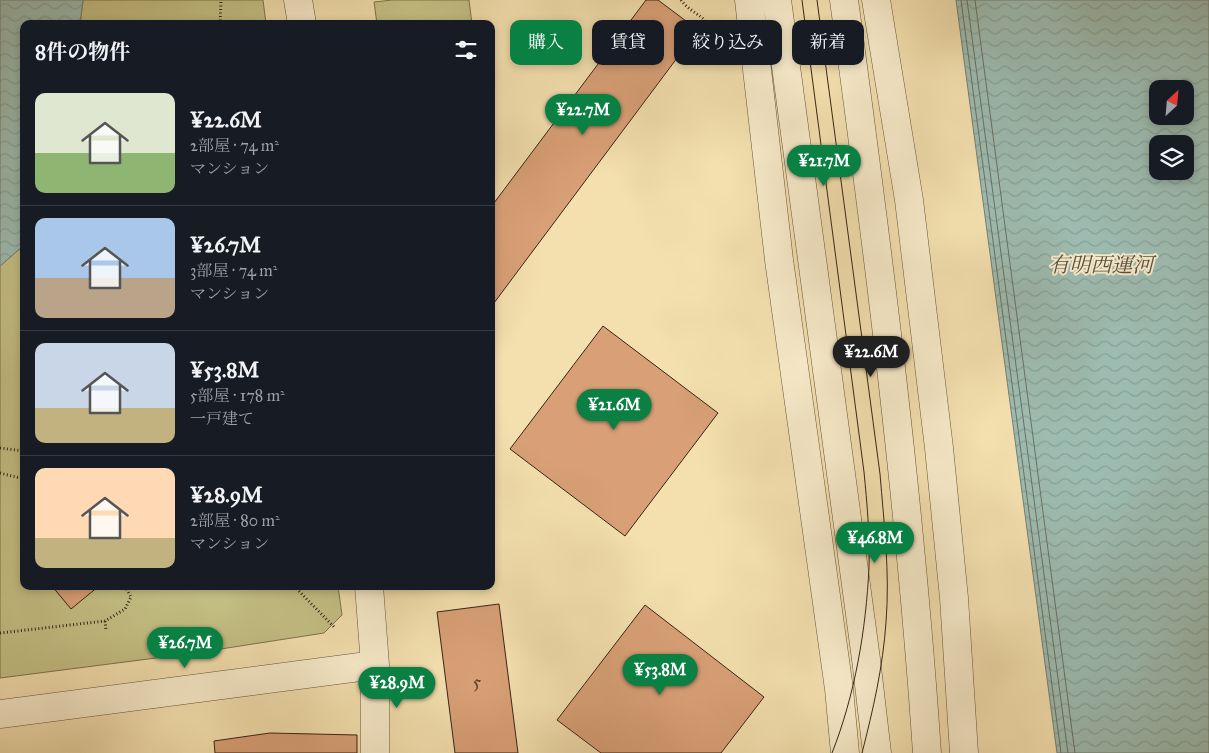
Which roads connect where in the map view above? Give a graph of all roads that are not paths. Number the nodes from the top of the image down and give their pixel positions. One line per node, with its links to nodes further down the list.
1 (298, 0): 7 (street)
2 (749, 0): 13 (street)
3 (762, 0): 8 (street)
4 (777, 0): 8 (street)
5 (844, 0): 15 (street)
6 (876, 0): 16 (street)
7 (301, 20)
8 (828, 380): 14 (street)
9 (369, 590): 10 (street)
10 (375, 665): 11 (street); 12 (street)
11 (0, 714)
12 (375, 753)
13 (845, 753)
14 (877, 753)
15 (927, 753)
16 (964, 753)

